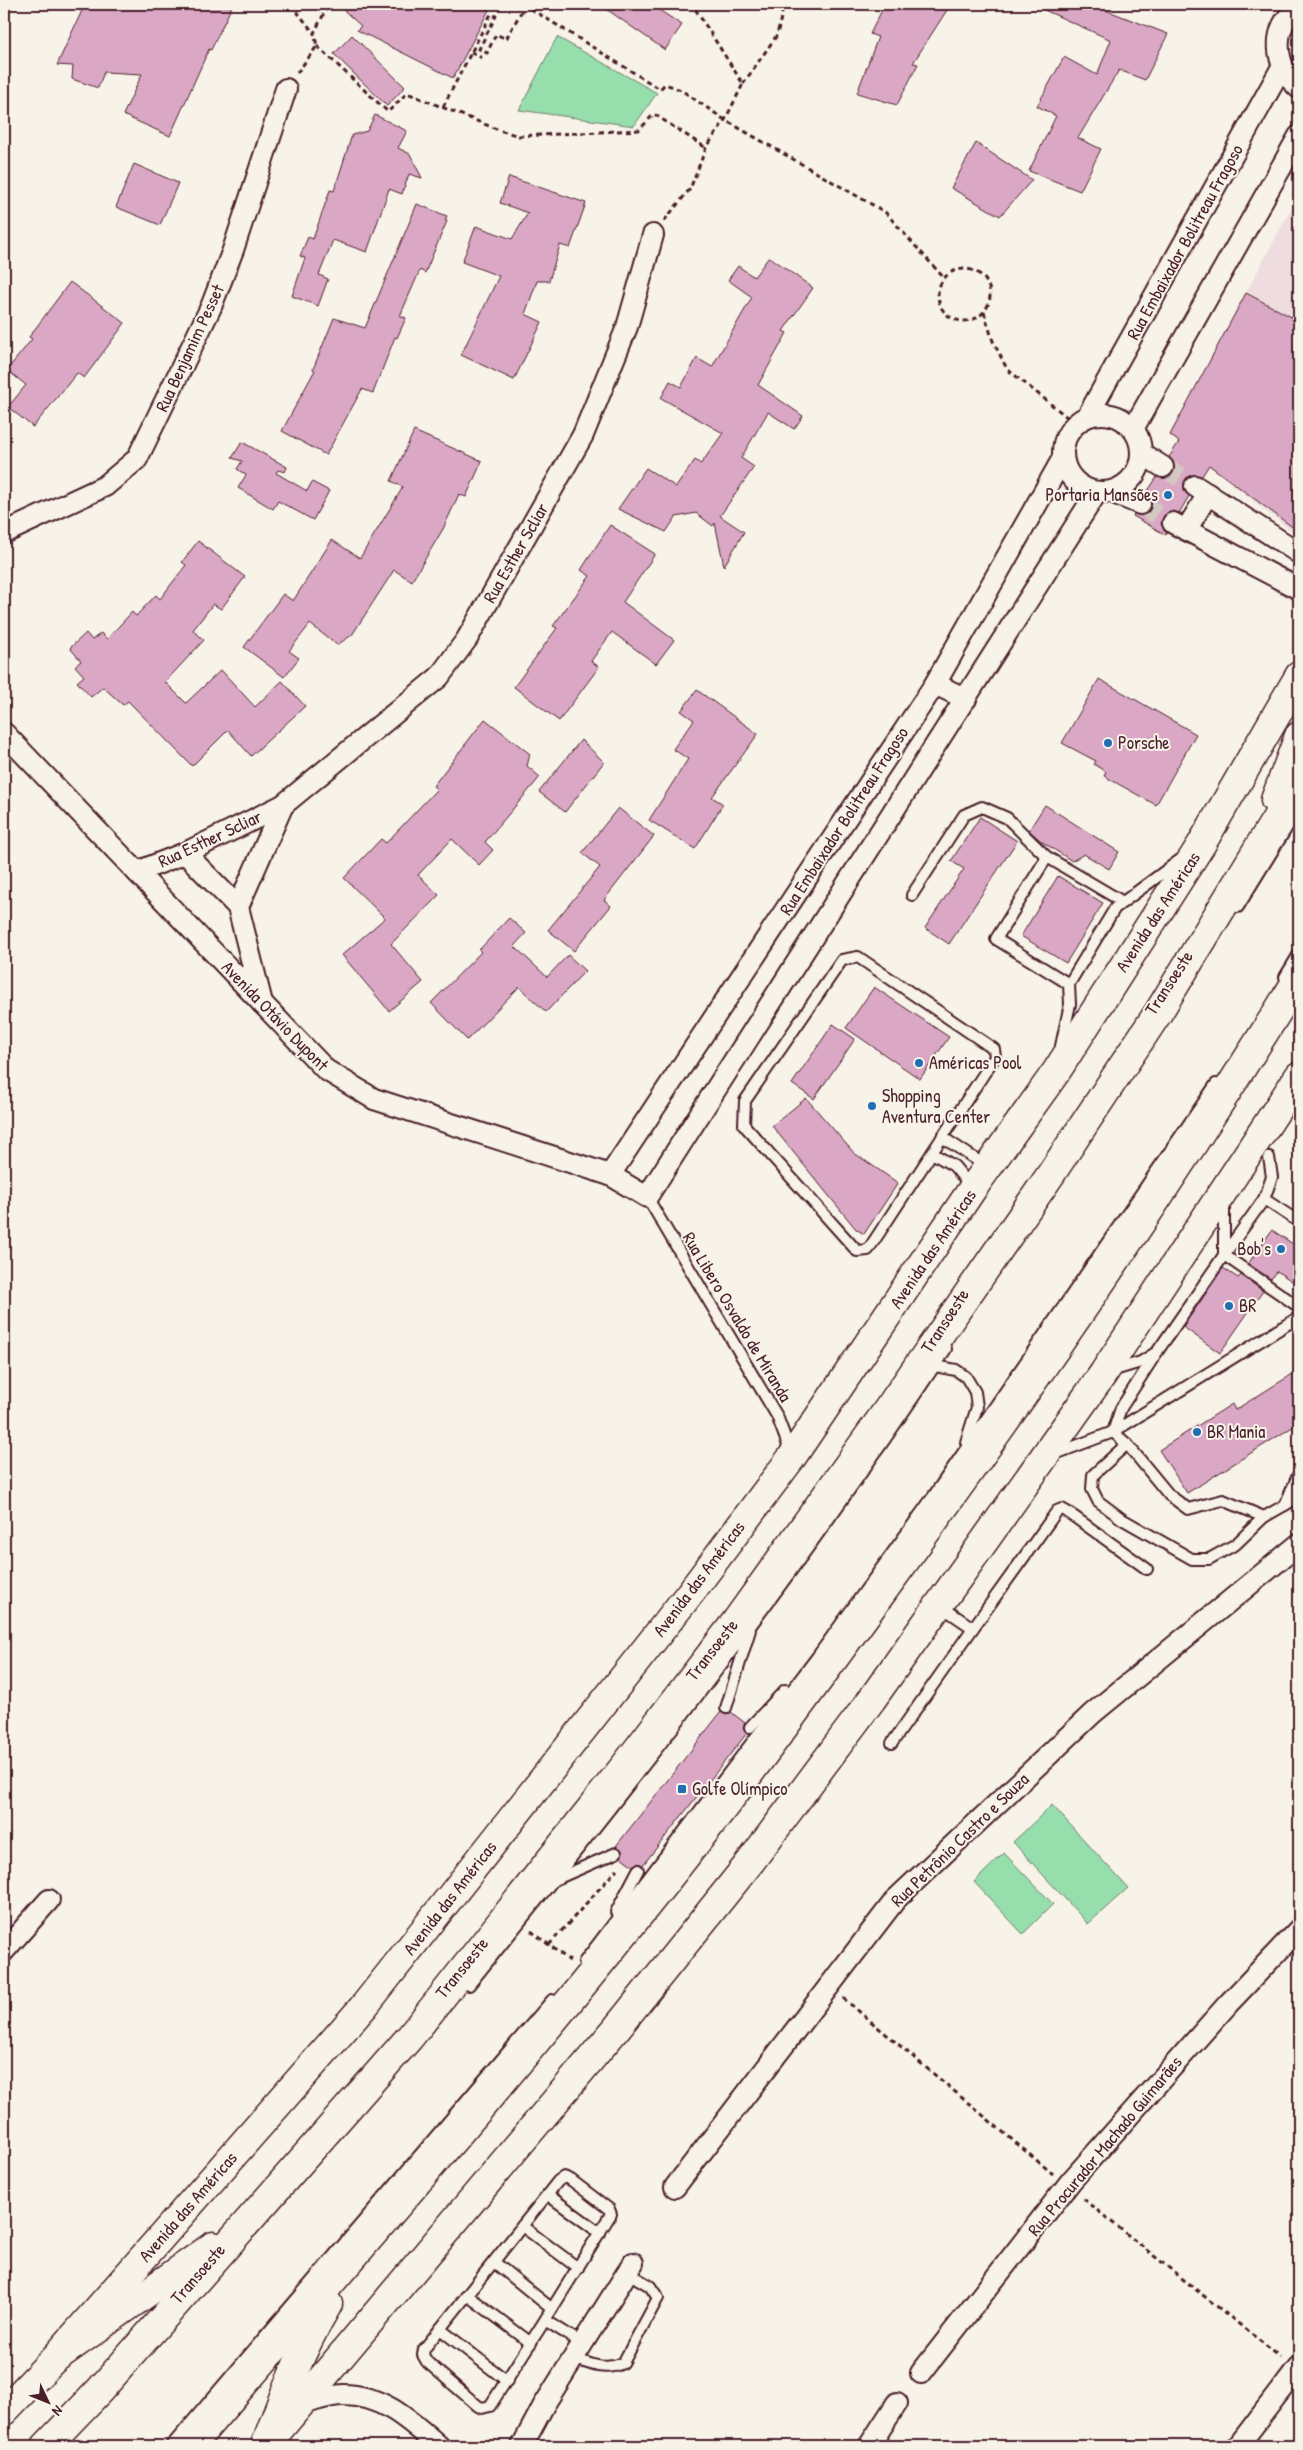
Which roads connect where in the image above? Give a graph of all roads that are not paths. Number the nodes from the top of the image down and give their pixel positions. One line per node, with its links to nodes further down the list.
1 (1299, 8): 2 (street)
2 (1282, 67): 3 (street); 7 (street, Rua Embaixador Bolitreau Fragoso)
3 (1299, 88)
4 (286, 89): 14 (street, Rua Benjamim Pesset)
5 (1299, 136): 8 (street)
6 (653, 235): 23 (street, Rua Esther Scliar)
7 (1082, 420): 8 (street); 10 (street)
8 (1133, 429): 9 (street)
9 (1141, 453): 11 (street); 12 (street)
10 (1063, 458): 12 (street); 18 (street, Rua Embaixador Bolitreau Fragoso)
11 (1163, 467)
12 (1104, 492): 13 (street); 19 (street, Rua Embaixador Bolitreau Fragoso)
13 (1140, 504)
14 (4, 533)
15 (1299, 552): 16 (street)
16 (1299, 589)
17 (1299, 676): 26 (main road, Avenida das Américas)
18 (935, 684): 19 (street); 46 (street, Rua Embaixador Bolitreau Fragoso)
19 (966, 699): 49 (street, Rua Embaixador Bolitreau Fragoso)
20 (4, 733): 29 (street, Avenida Otávio Dupont)
21 (1299, 736): 25 (main road)
22 (1299, 781): 25 (main road)
23 (283, 805): 27 (street, Rua Esther Scliar); 32 (street, Rua Esther Scliar)
24 (1299, 808): 33 (lane)
25 (1266, 836): 91 (main road)
26 (1201, 845): 31 (lane); 39 (main road, Avenida das Américas)
27 (185, 852): 29 (street, Rua Esther Scliar); 32 (street)
28 (1047, 857): 30 (lane); 31 (lane); 37 (lane)
29 (137, 872): 38 (street, Avenida Otávio Dupont)
30 (912, 895)
31 (1123, 902): 37 (lane)
32 (238, 907): 38 (street)
33 (1231, 918)
34 (1299, 954): 36 (lane)
35 (1203, 960): 53 (lane, Transoeste)
36 (1289, 981): 93 (main road)
37 (1069, 984): 39 (lane)
38 (263, 1005): 46 (street, Avenida Otávio Dupont)
39 (1056, 1072): 47 (main road, Avenida das Américas)
40 (1222, 1074): 64 (lane)
41 (1299, 1076): 42 (main road)
42 (1290, 1104): 48 (main road)
43 (942, 1137): 44 (lane); 44 (lane); 47 (lane)
44 (932, 1153): 47 (lane)
45 (1269, 1157): 50 (lane)
46 (610, 1175): 49 (street, Avenida Otávio Dupont)
47 (981, 1178): 62 (main road, Avenida das Américas)
48 (1224, 1192): 52 (lane); 59 (main road)
49 (648, 1197): 62 (lane, Rua Libero Osvaldo de Miranda)
50 (1264, 1199): 51 (lane); 52 (lane)
51 (1299, 1222)
52 (1224, 1255): 54 (lane); 57 (lane)
53 (1006, 1258)
54 (1299, 1307)
55 (1299, 1317): 60 (lane)
56 (951, 1341): 58 (lane, Transoeste)
57 (1157, 1352): 59 (lane); 60 (lane)
58 (935, 1366): 64 (lane); 72 (lane, Transoeste)
59 (1103, 1374): 63 (main road)
60 (1113, 1432): 61 (lane); 63 (lane)
61 (1127, 1444): 68 (lane); 68 (lane)
62 (792, 1456): 103 (main road, Avenida das Américas)
63 (1043, 1459): 71 (main road)
64 (959, 1460): 74 (lane)
65 (1299, 1473): 67 (lane)
66 (1299, 1497): 67 (lane)
67 (1285, 1505): 68 (lane)
68 (1264, 1517)
69 (1299, 1544): 88 (street, Rua Petrônio Castro e Souza)
70 (1147, 1570): 73 (lane)
71 (938, 1605): 73 (lane); 108 (main road)
72 (752, 1625): 75 (lane); 80 (lane, Transoeste)
73 (973, 1628): 77 (lane)
74 (817, 1657): 76 (lane); 83 (lane)
75 (726, 1708)
76 (750, 1727)
77 (892, 1742)
78 (616, 1853): 80 (lane)
79 (638, 1870): 83 (lane)
80 (553, 1880): 86 (lane, Transoeste)
81 (49, 1900): 84 (street)
82 (1299, 1929): 105 (street, Rua Procurador Machado Guimarães)
83 (606, 1933): 85 (lane)
84 (4, 1951)
85 (579, 1969)
86 (464, 1990)
87 (558, 1994): 111 (lane)
88 (674, 2187)
89 (548, 2194): 90 (lane); 92 (lane); 92 (lane)
90 (522, 2226): 94 (lane); 95 (lane)
91 (239, 2232): 103 (main road); 110 (main road)
92 (600, 2233): 95 (lane)
93 (366, 2241): 112 (main road); 113 (main road)
94 (494, 2262): 97 (lane); 98 (lane)
95 (578, 2268): 98 (lane)
96 (631, 2268): 102 (street); 102 (lane)
97 (467, 2295): 100 (lane); 101 (lane)
98 (552, 2309): 99 (lane)
99 (545, 2320): 101 (lane); 102 (lane)
100 (440, 2329): 106 (lane); 106 (lane)
101 (531, 2343): 106 (lane)
102 (579, 2351): 115 (street)
103 (54, 2359): 109 (main road, Avenida das Américas)
104 (1299, 2366): 117 (street)
105 (921, 2373)
106 (507, 2381)
107 (897, 2403): 116 (street)
108 (301, 2404): 113 (main road); 114 (street)
109 (4, 2411)
110 (46, 2446)
111 (171, 2446)
112 (190, 2446)
113 (265, 2446)
114 (439, 2446)
115 (522, 2446)
116 (869, 2446)
117 (1238, 2446)

